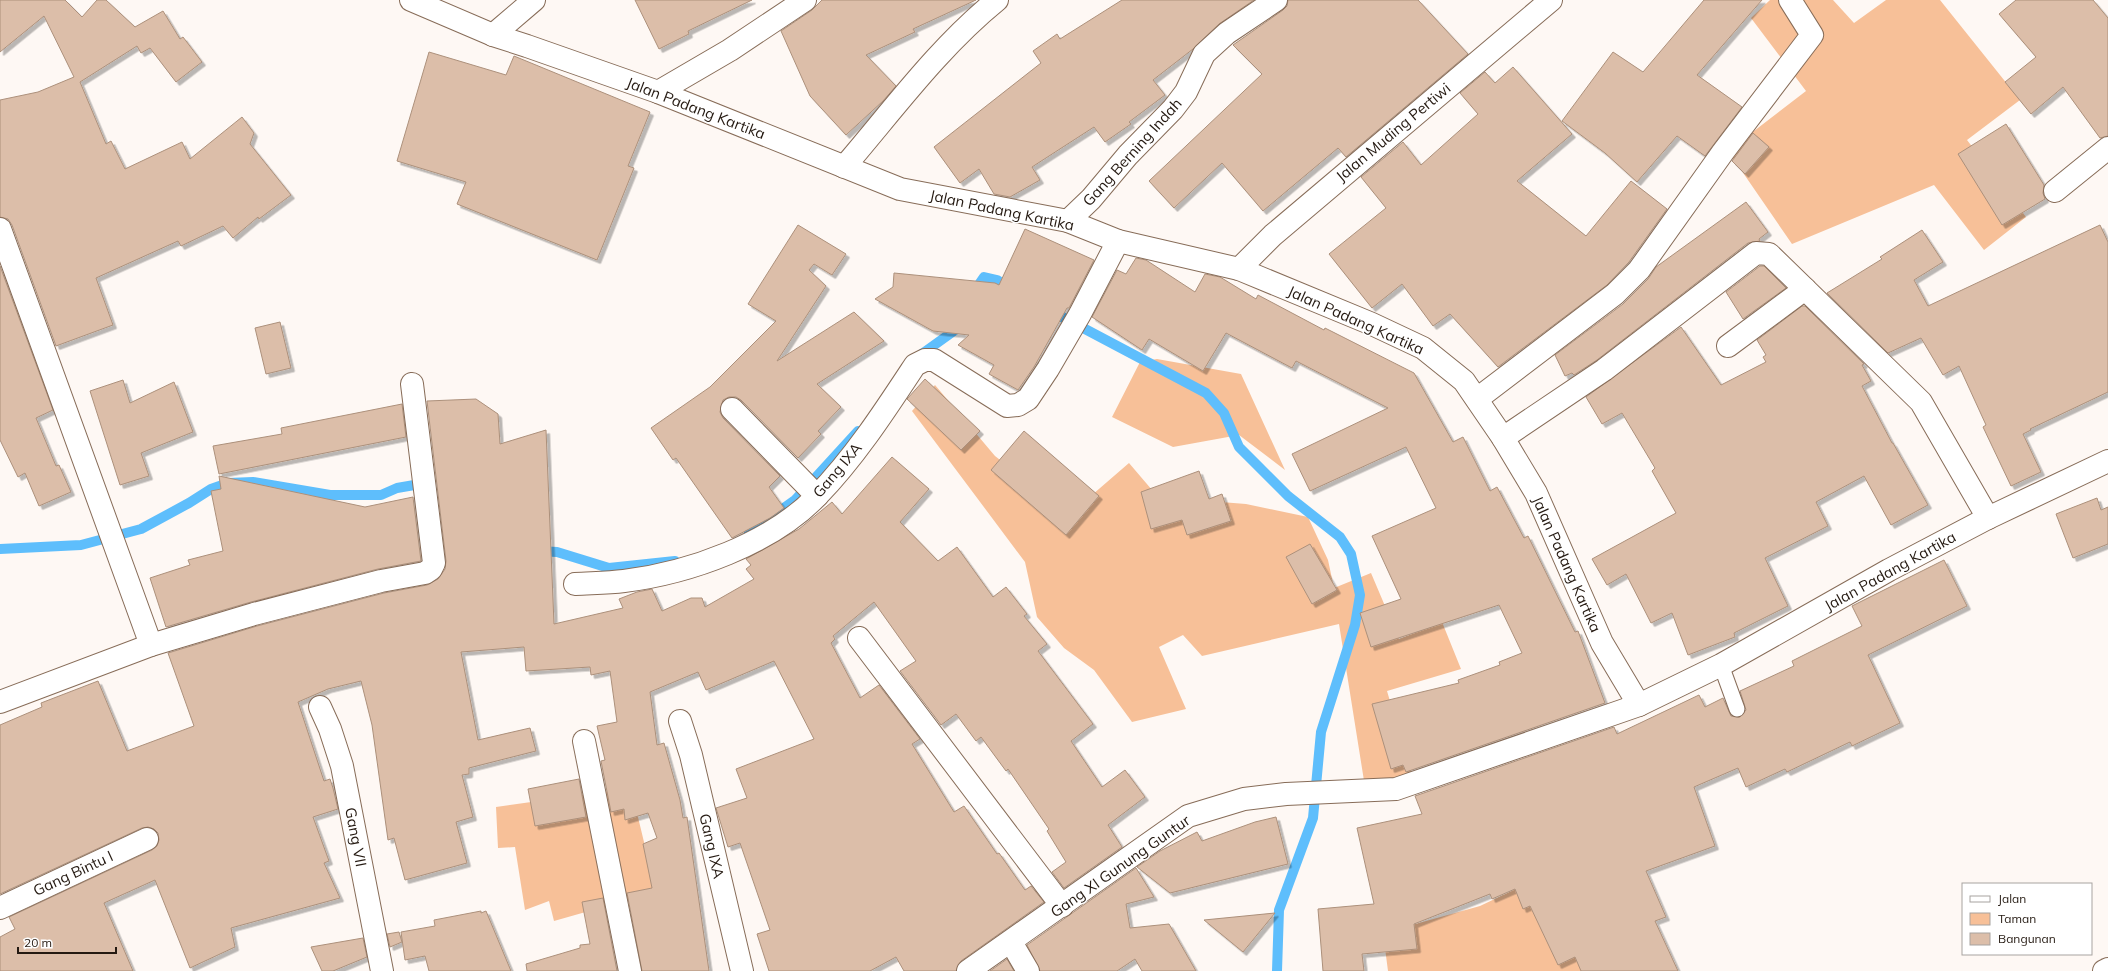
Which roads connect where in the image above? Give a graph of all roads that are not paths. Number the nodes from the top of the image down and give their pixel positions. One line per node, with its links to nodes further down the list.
1 (411, 0): 8 (street, Jalan Padang Kartika)
2 (534, 0): 8 (street)
3 (805, 0): 9 (street)
4 (997, 0): 11 (street)
5 (1276, 0): 13 (street, Gang Berning Indah)
6 (1550, 0): 16 (street, Jalan Muding Pertiwi)
7 (1790, 0): 20 (street)
8 (492, 36): 9 (street, Jalan Padang Kartika)
9 (658, 92): 11 (street, Jalan Padang Kartika)
10 (2108, 148): 12 (street)
11 (844, 167): 13 (street, Jalan Padang Kartika)
12 (2054, 191)
13 (1068, 221): 15 (street, Jalan Padang Kartika)
14 (0, 228): 28 (street)
15 (1118, 241): 16 (street, Jalan Padang Kartika); 24 (street, Gang IXA)
16 (1239, 269): 20 (street, Jalan Padang Kartika)
17 (1805, 289): 18 (street); 22 (street); 25 (street)
18 (1728, 346)
19 (412, 384): 28 (street)
20 (1477, 399): 22 (street, Jalan Padang Kartika)
21 (732, 409): 24 (street)
22 (1503, 438): 31 (street, Jalan Padang Kartika)
23 (2108, 461): 25 (street, Jalan Padang Kartika)
24 (817, 496): 26 (street, Gang IXA)
25 (1988, 518): 29 (street, Jalan Padang Kartika)
26 (575, 584)
27 (859, 638): 37 (street)
28 (151, 645): 30 (street)
29 (1721, 665): 31 (street, Jalan Padang Kartika); 33 (lane)
30 (0, 702)
31 (1638, 705): 37 (street, Gang XI Gunung Guntur)
32 (320, 707): 41 (street, Gang VII)
33 (1737, 709)
34 (680, 721): 43 (street, Gang IXA)
35 (584, 741): 42 (street)
36 (147, 839): 38 (street, Gang Bintu I)
37 (1062, 906): 39 (street, Gang XI Gunung Guntur)
38 (0, 908)
39 (1011, 942): 44 (street, Gang XI Gunung Guntur); 45 (street)
40 (2108, 969): 46 (street)
41 (382, 971)
42 (630, 971)
43 (742, 971)
44 (968, 971)
45 (1028, 971)
46 (2104, 971)

